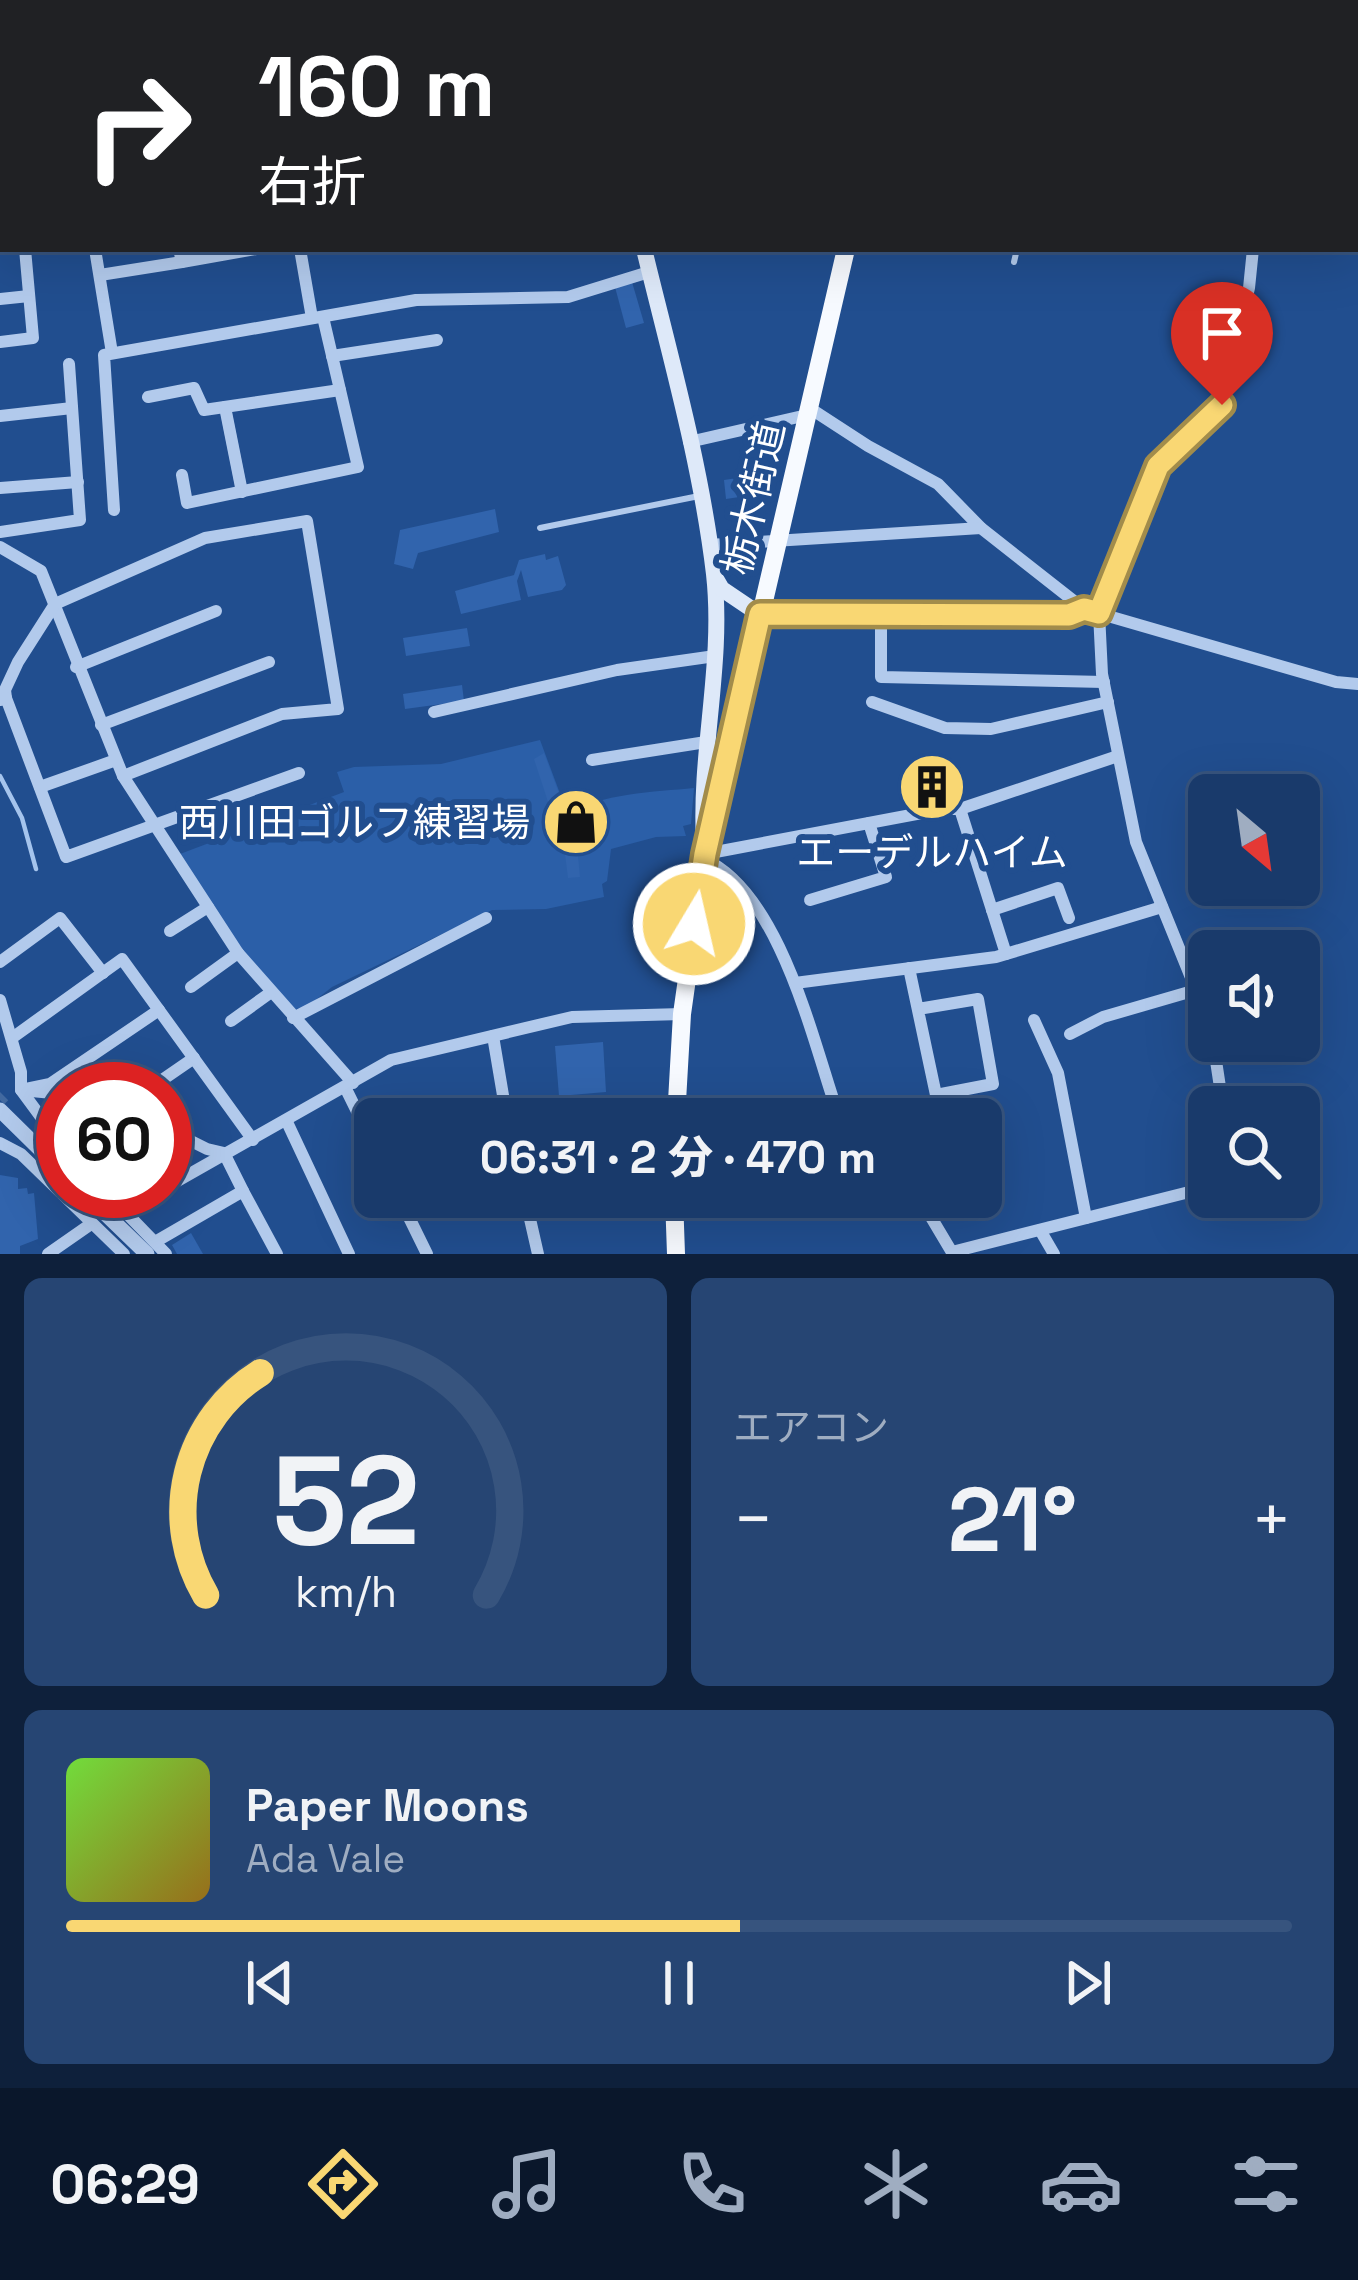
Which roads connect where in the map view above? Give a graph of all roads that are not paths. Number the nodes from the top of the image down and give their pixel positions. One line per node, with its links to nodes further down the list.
1 (25, 252): 13 (street)
2 (96, 252): 12 (street)
3 (223, 252): 9 (street)
4 (301, 252): 15 (street)
5 (645, 252): 11 (main road)
6 (845, 252): 25 (main road, 栃木街道)
7 (1016, 252): 10 (lane)
8 (1253, 252): 45 (street)
9 (180, 256): 12 (street)
10 (1014, 262)
11 (649, 272): 15 (street); 27 (main road)
12 (100, 275): 18 (street)
13 (29, 296): 14 (street); 17 (street)
14 (0, 299)
15 (318, 317): 18 (street); 19 (street)
16 (437, 340): 19 (street)
17 (0, 342)
18 (112, 353): 33 (street)
19 (332, 356): 21 (street)
20 (69, 364): 24 (street)
21 (340, 389): 23 (street); 31 (street)
22 (148, 397): 23 (street)
23 (225, 407): 31 (street)
24 (72, 408): 26 (street); 29 (street)
25 (808, 411): 27 (street); 34 (street); 37 (main road, 栃木街道)
26 (0, 416)
27 (689, 442): 32 (main road)
28 (182, 475): 31 (street)
29 (77, 482): 30 (street); 36 (street)
30 (0, 488)
31 (242, 492)
32 (699, 496): 35 (lane); 38 (main road)
33 (114, 509)
34 (981, 528): 37 (street); 43 (street)
35 (540, 529)
36 (0, 532)
37 (778, 542): 38 (street); 40 (main road, 栃木街道)
38 (709, 545): 41 (main road)
39 (0, 547): 42 (street)
40 (768, 580): 41 (main road); 46 (main road, 栃木街道)
41 (718, 583): 46 (main road); 48 (main road); 58 (main road)
42 (55, 604): 50 (street); 53 (street); 63 (street)
43 (1084, 609): 45 (street); 47 (street)
44 (216, 611): 50 (street)
45 (1099, 613): 51 (street); 52 (street)
46 (760, 614): 47 (street); 68 (main road, 栃木街道)
47 (881, 614): 51 (street)
48 (715, 656): 56 (street); 58 (main road)
49 (269, 662): 57 (street)
50 (76, 667): 57 (street)
51 (1104, 682): 54 (street)
52 (1358, 685)
53 (3, 699): 64 (street)
54 (1108, 702): 55 (street); 59 (street)
55 (872, 703)
56 (434, 712)
57 (101, 725): 60 (street)
58 (706, 742): 61 (street); 68 (main road)
59 (1118, 756): 65 (street); 71 (street)
60 (116, 760): 63 (street); 64 (street)
61 (592, 760)
62 (299, 773): 67 (street)
63 (123, 776): 67 (street)
64 (40, 787): 67 (street)
65 (960, 809): 66 (street); 72 (street)
66 (868, 823): 68 (street); 69 (street)
67 (155, 825): 70 (street)
68 (705, 857): 82 (street); 89 (main road, 栃木街道)
69 (810, 900)
70 (208, 907): 75 (street); 76 (street)
71 (1162, 907): 77 (street); 80 (street)
72 (992, 910): 74 (street); 77 (street)
73 (486, 918): 90 (street)
74 (1069, 918)
75 (170, 932)
76 (238, 953): 83 (street); 85 (street)
77 (1006, 954): 79 (street)
78 (0, 962): 81 (street)
79 (909, 968): 82 (street); 87 (street)
80 (1188, 970)
81 (103, 973): 88 (street); 95 (street)
82 (794, 983): 103 (street)
83 (191, 987)
84 (1188, 992): 93 (street)
85 (270, 993): 90 (street); 92 (street)
86 (0, 1000): 95 (street)
87 (918, 1009): 87 (street)
88 (159, 1010): 96 (street); 99 (street)
89 (682, 1014): 94 (street); 102 (main road, 栃木街道)
90 (293, 1018): 98 (street)
91 (1034, 1020): 120 (street)
92 (231, 1021)
93 (1070, 1034)
94 (493, 1036): 98 (street); 101 (street)
95 (12, 1038): 99 (street)
96 (194, 1058): 97 (street); 107 (street)
97 (188, 1062)
98 (349, 1085): 100 (street); 105 (street)
99 (9, 1098): 104 (street); 106 (street)
100 (354, 1098)
101 (503, 1098)
102 (677, 1098)
103 (833, 1098)
104 (36, 1122)
105 (287, 1122): 107 (street); 129 (street)
106 (36, 1135)
107 (253, 1141): 110 (street)
108 (0, 1143): 121 (street)
109 (192, 1143): 110 (street)
110 (224, 1153): 111 (street); 112 (street)
111 (192, 1172)
112 (243, 1191): 123 (street); 128 (street)
113 (1188, 1192): 120 (street)
114 (113, 1218): 123 (street)
115 (128, 1218): 123 (street)
116 (410, 1218): 130 (street)
117 (530, 1218): 131 (street)
118 (675, 1218): 132 (main road)
119 (932, 1218): 124 (street)
120 (1086, 1218): 122 (street)
121 (91, 1224): 125 (street); 126 (street)
122 (1040, 1230): 124 (street); 133 (street)
123 (148, 1249): 127 (street)
124 (953, 1253)
125 (48, 1254)
126 (124, 1254)
127 (166, 1254)
128 (277, 1254)
129 (349, 1254)
130 (428, 1254)
131 (538, 1254)
132 (676, 1254)
133 (1054, 1254)

